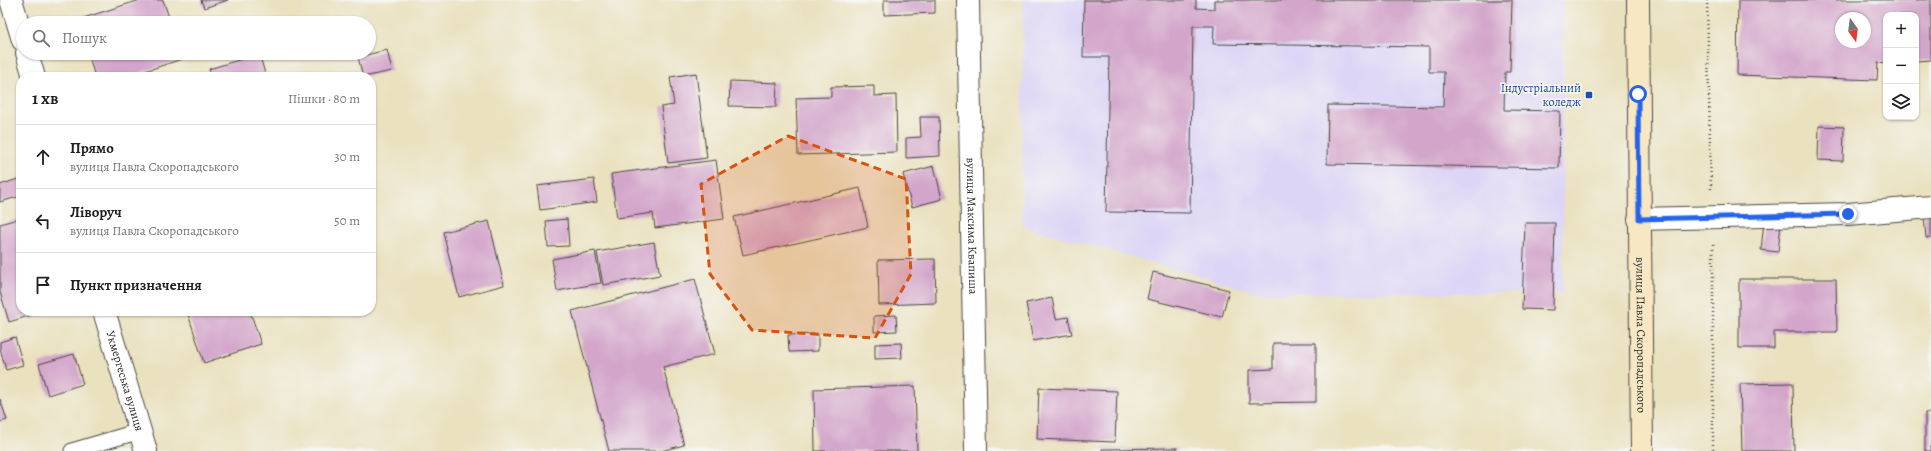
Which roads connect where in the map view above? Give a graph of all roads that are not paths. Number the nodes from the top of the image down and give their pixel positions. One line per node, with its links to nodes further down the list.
1 (11, 0): 4 (street)
2 (968, 0): 12 (street, вулиця Максима Квапиша)
3 (1638, 0): 8 (street, вулиця Павла Скоропадського)
4 (16, 17)
5 (29, 60): 6 (street)
6 (33, 72)
7 (1931, 207): 8 (street)
8 (1639, 219): 13 (street, вулиця Павла Скоропадського)
9 (106, 316): 10 (street, Укмергеська вулиця)
10 (143, 441): 11 (lane)
11 (72, 451)
12 (976, 451)
13 (1642, 451)

